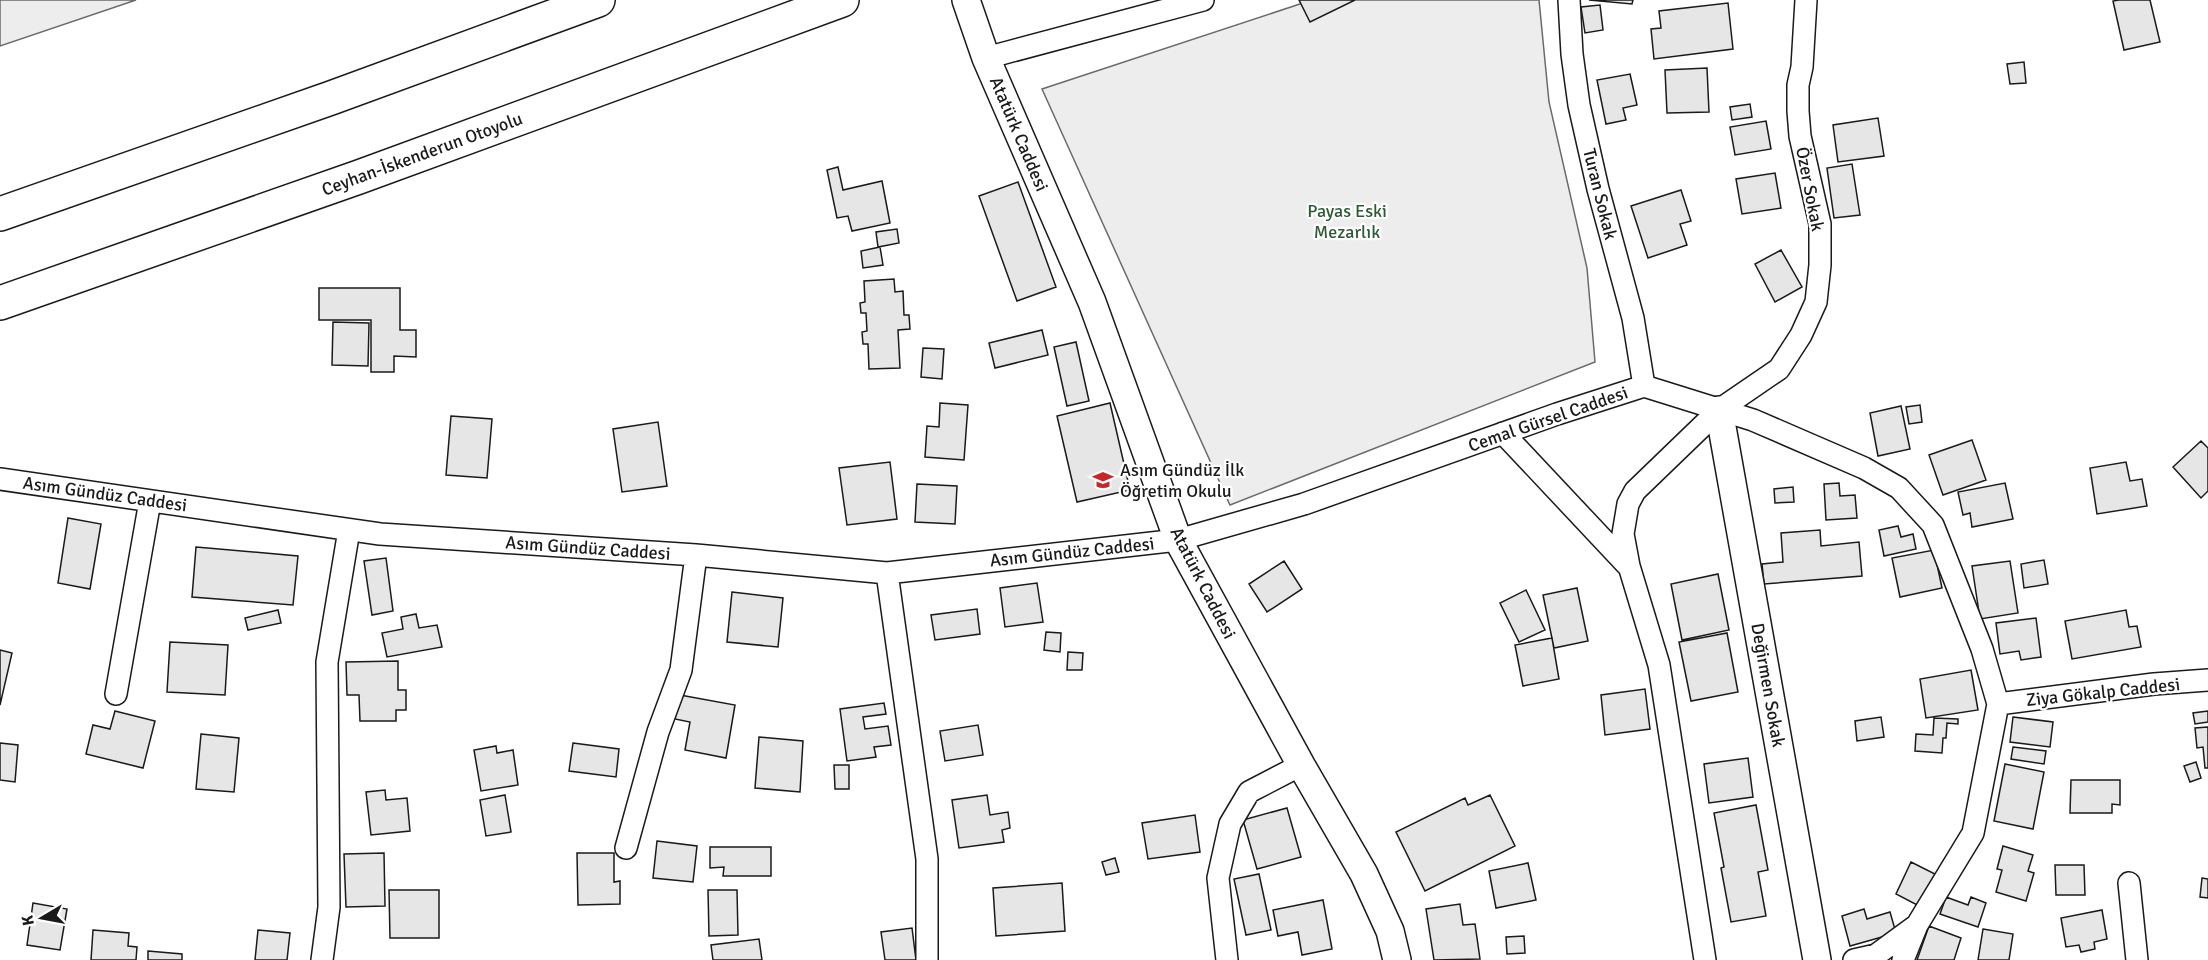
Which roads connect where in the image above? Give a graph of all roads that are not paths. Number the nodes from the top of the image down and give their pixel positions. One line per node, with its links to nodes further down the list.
1 (598, 0): 8 (highway)
2 (842, 0): 9 (highway, Ceyhan-İskenderun Otoyolu)
3 (966, 0): 7 (street, Atatürk Caddesi)
4 (1203, 0): 7 (street)
5 (1569, 0): 10 (street, Turan Sokak)
6 (1806, 0): 11 (street, Özer Sokak)
7 (986, 58): 16 (street, Atatürk Caddesi)
8 (0, 214)
9 (0, 303)
10 (1644, 386): 11 (street, Cemal Gürsel Caddesi); 12 (street, Cemal Gürsel Caddesi)
11 (1719, 410): 18 (street, Özer Sokak); 22 (street, Cemal Gürsel Caddesi); 32 (street, Değirmen Sokak)
12 (1503, 433): 16 (street, Cemal Gürsel Caddesi); 18 (street)
13 (0, 479): 14 (street, Asım Gündüz Caddesi)
14 (150, 501): 15 (street, Asım Gündüz Caddesi); 21 (street)
15 (349, 530): 17 (street, Asım Gündüz Caddesi); 27 (street)
16 (1178, 540): 19 (street, Asım Gündüz Caddesi); 23 (street, Atatürk Caddesi)
17 (696, 555): 19 (street, Asım Gündüz Caddesi); 24 (street)
18 (1629, 566): 31 (street, Özer Sokak)
19 (887, 573): 28 (street)
20 (2208, 680): 22 (street, Ziya Gökalp Caddesi)
21 (116, 694)
22 (1998, 704): 26 (street, Cemal Gürsel Caddesi)
23 (1300, 765): 29 (street); 30 (street, Atatürk Caddesi)
24 (626, 848)
25 (2129, 883): 35 (street)
26 (1917, 925): 33 (street, Cemal Gürsel Caddesi); 34 (street)
27 (322, 960)
28 (927, 960)
29 (1227, 960)
30 (1397, 960)
31 (1705, 960)
32 (1817, 960)
33 (1854, 960)
34 (1903, 960)
35 (2137, 960)

